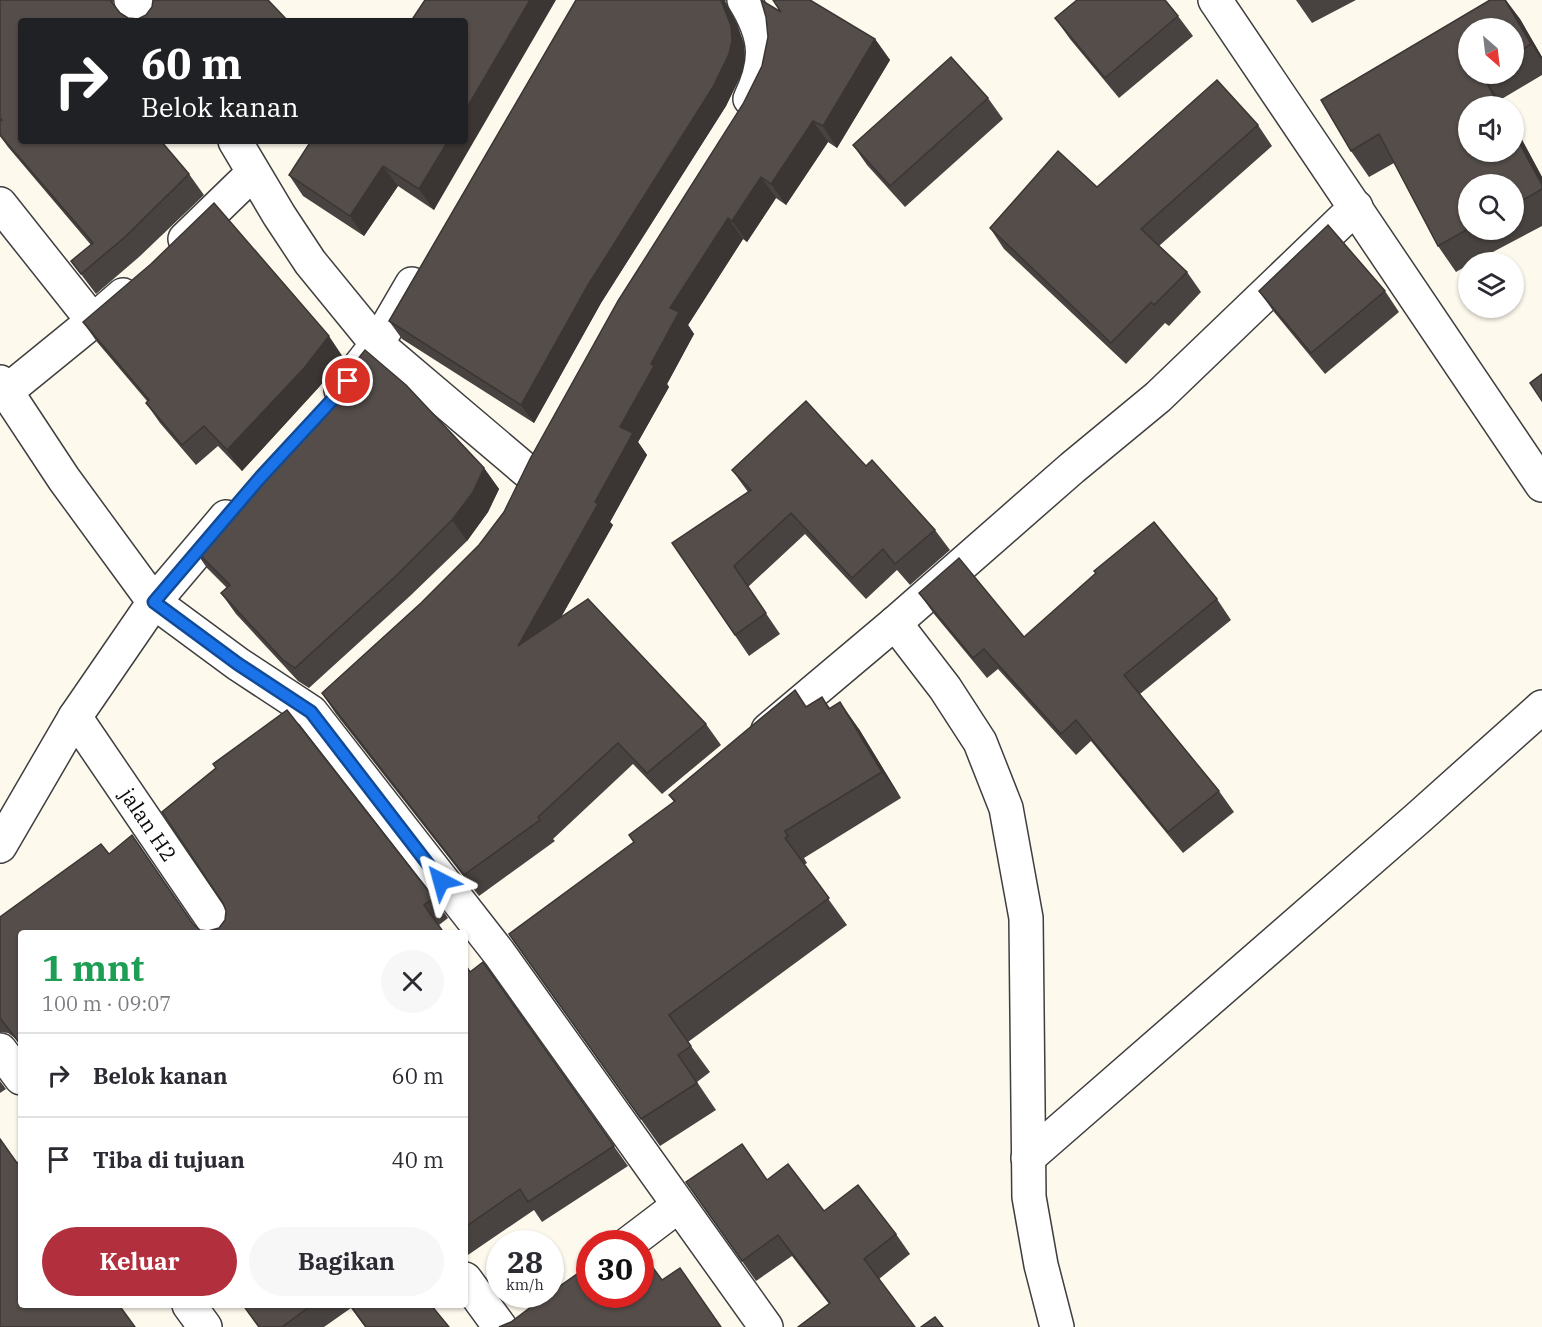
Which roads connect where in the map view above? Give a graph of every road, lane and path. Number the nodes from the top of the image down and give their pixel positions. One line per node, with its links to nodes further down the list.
1 (131, 0): 4 (street)
2 (744, 0): 5 (street)
3 (1215, 0): 9 (street)
4 (146, 18)
5 (736, 124)
6 (237, 144): 7 (street)
7 (253, 173): 10 (street); 14 (street)
8 (0, 204): 13 (street)
9 (1356, 207): 19 (street); 23 (street)
10 (168, 256)
11 (424, 263): 14 (street)
12 (143, 278): 13 (street)
13 (93, 321): 15 (street)
14 (376, 344): 16 (street); 18 (street)
15 (3, 386): 22 (street)
16 (318, 415)
17 (545, 443): 18 (street)
18 (528, 472): 21 (street)
19 (1542, 485)
20 (244, 497): 22 (street)
21 (513, 502)
22 (154, 602): 26 (street); 27 (street)
23 (895, 623): 28 (street); 33 (street)
24 (336, 688): 26 (street)
25 (1542, 707): 33 (street)
26 (311, 712): 34 (street)
27 (75, 717): 29 (street); 30 (street, jalan H2)
28 (746, 749)
29 (1, 843)
30 (220, 930)
31 (0, 1050): 32 (street)
32 (18, 1074)
33 (1028, 1158): 41 (street)
34 (678, 1206): 35 (street); 40 (street)
35 (646, 1230)
36 (468, 1283): 38 (street)
37 (191, 1308): 39 (street)
38 (513, 1325)
39 (205, 1327)
40 (766, 1327)
41 (1057, 1327)

